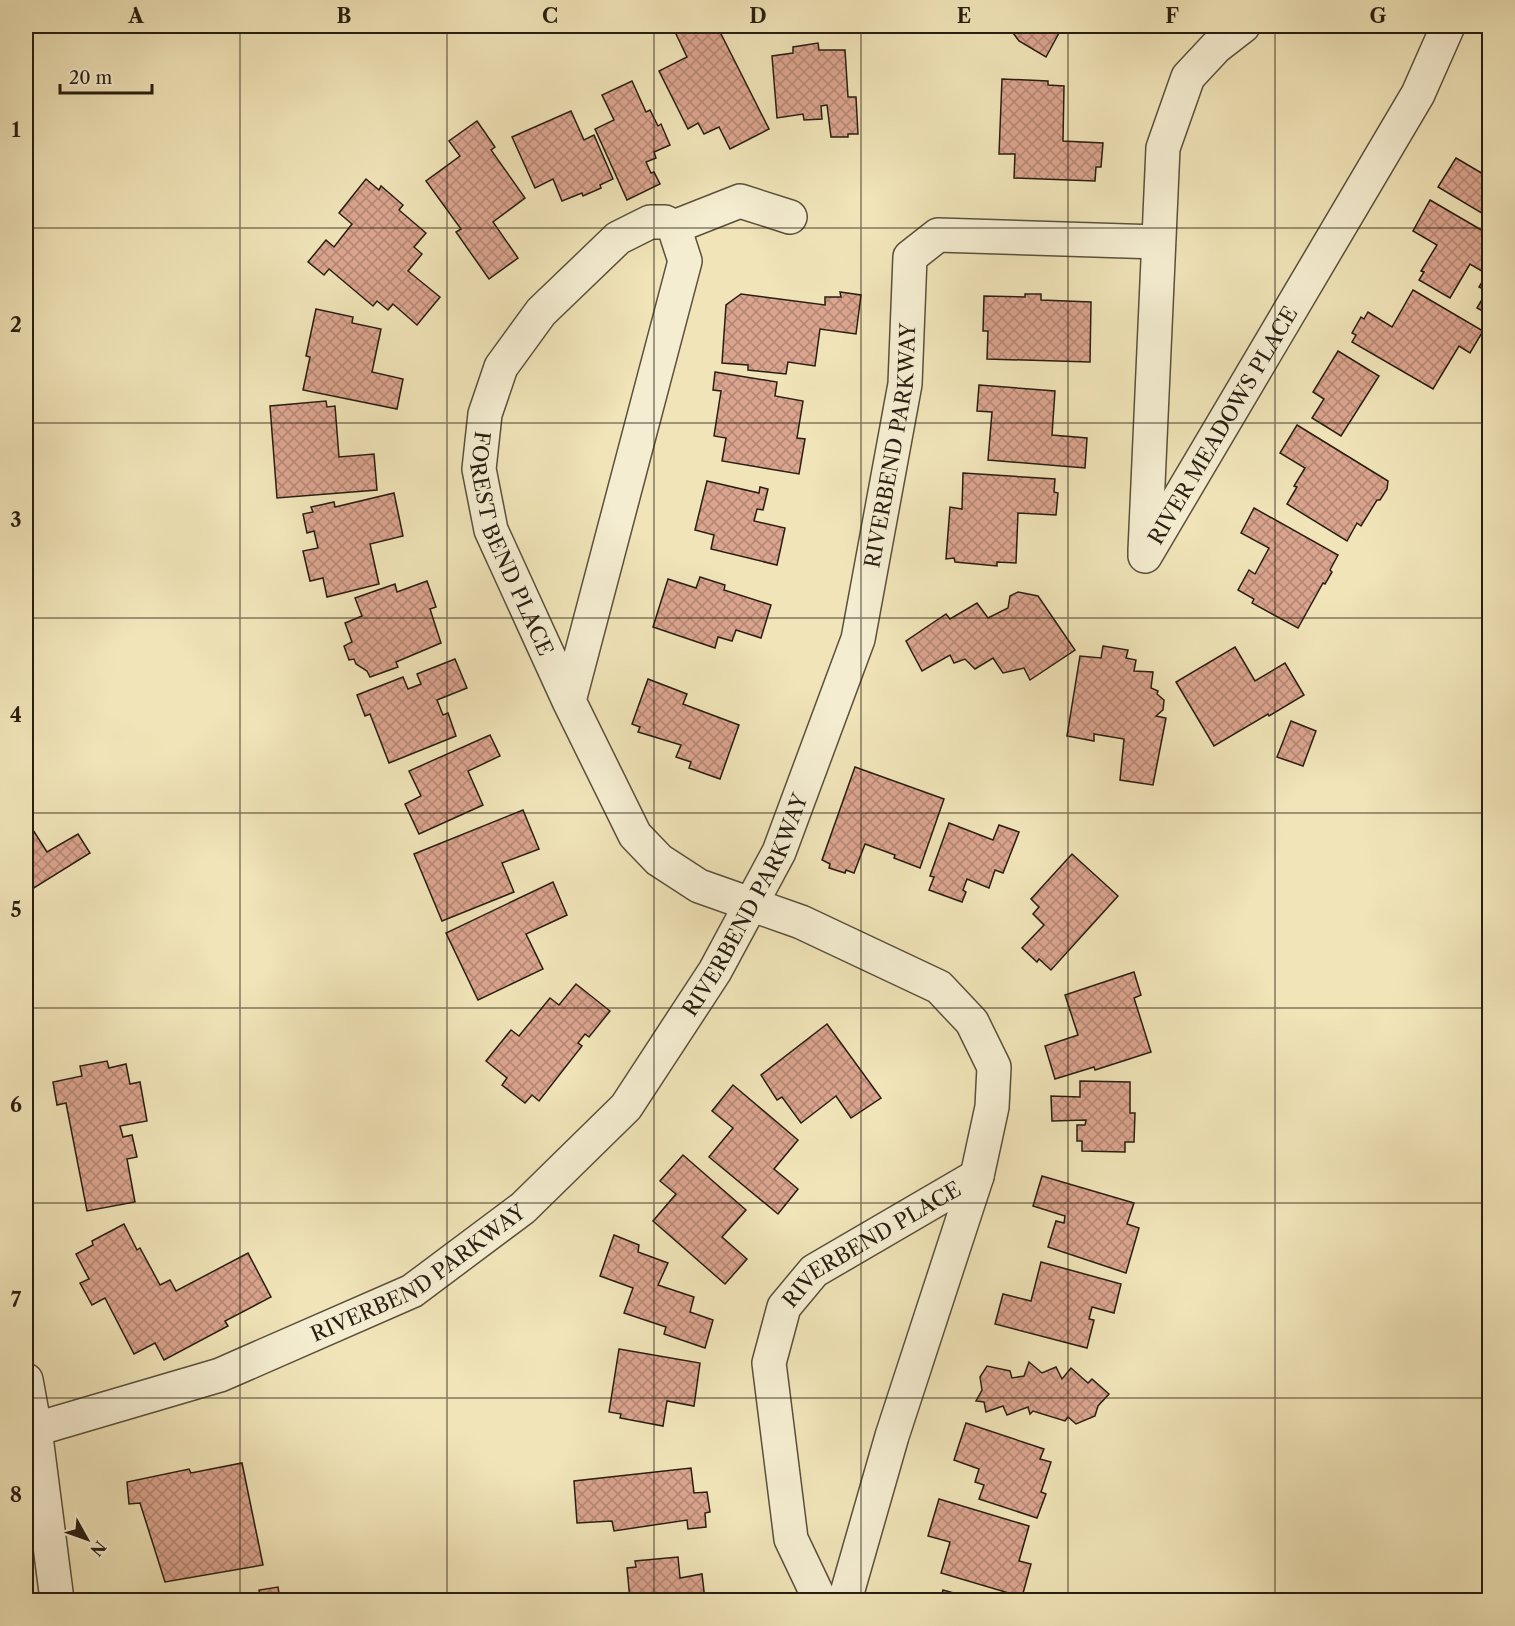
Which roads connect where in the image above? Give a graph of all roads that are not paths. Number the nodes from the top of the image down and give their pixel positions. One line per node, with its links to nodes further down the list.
1 (1243, 26): 5 (street, RIVER MEADOWS PLACE)
2 (1448, 26): 5 (street, RIVER MEADOWS PLACE)
3 (790, 217): 4 (street, FOREST BEND PLACE)
4 (674, 227): 6 (street, FOREST BEND PLACE); 6 (street, FOREST BEND PLACE)
5 (1158, 242): 7 (street, RIVERBEND PARKWAY)
6 (569, 701): 7 (street, FOREST BEND PLACE)
7 (751, 904): 8 (street, RIVERBEND PLACE); 10 (street, RIVERBEND PARKWAY)
8 (977, 1176): 12 (street, RIVERBEND PLACE); 13 (street, RIVERBEND PLACE)
9 (26, 1380): 10 (street)
10 (30, 1430): 11 (street)
11 (57, 1600)
12 (820, 1600)
13 (845, 1600)

